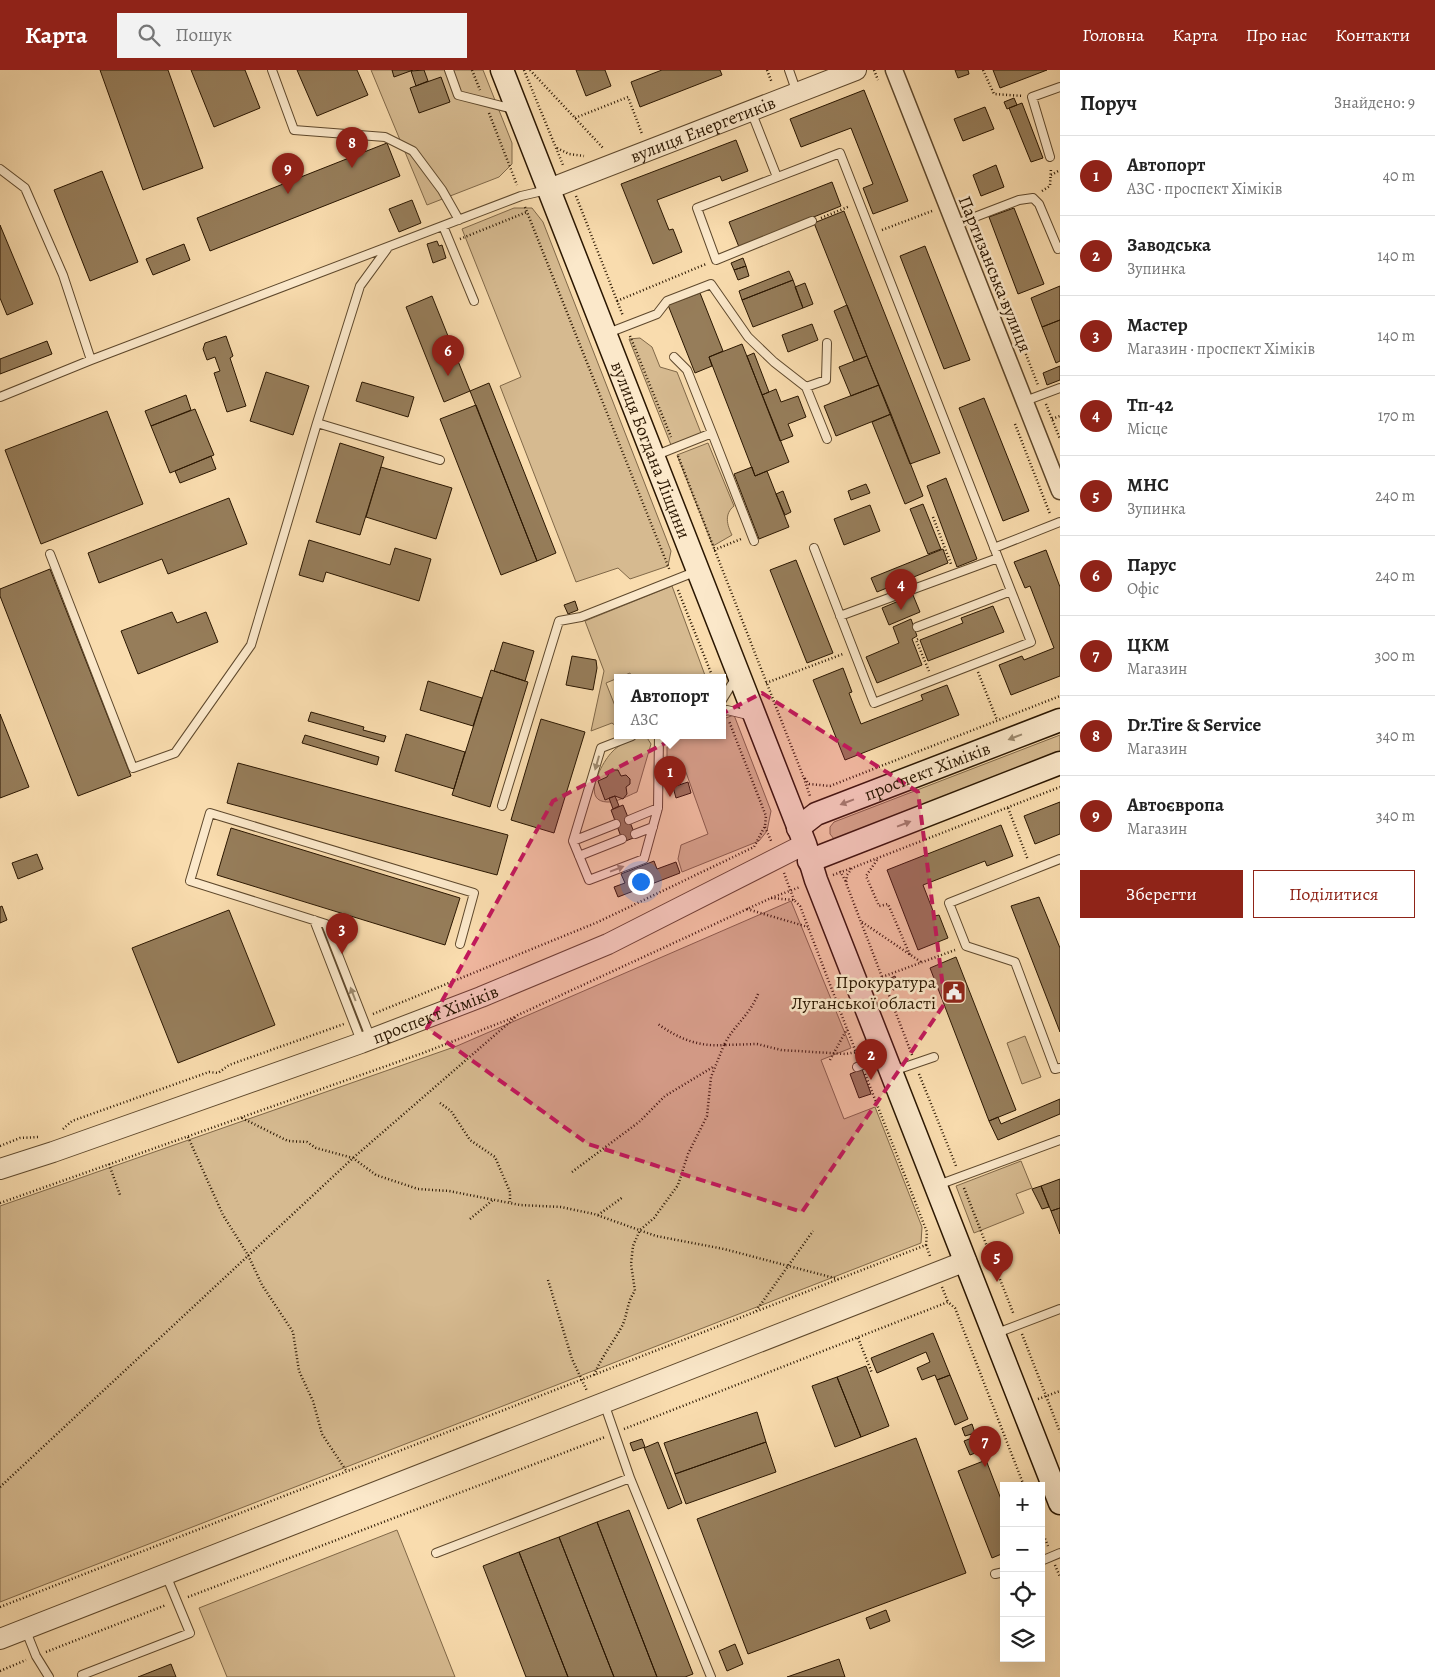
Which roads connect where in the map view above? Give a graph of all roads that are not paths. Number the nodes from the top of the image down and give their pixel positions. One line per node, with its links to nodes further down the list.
1 (272, 70): 15 (lane)
2 (449, 70): 9 (lane)
3 (502, 70): 9 (main road, вулиця Богдана Ліщини)
4 (789, 70): 8 (lane)
5 (856, 70): 8 (street, вулиця Енергетиків)
6 (894, 70): 17 (street, Партизанська вулиця)
7 (1060, 87): 11 (lane)
8 (798, 93): 10 (street, вулиця Енергетиків)
9 (518, 110): 14 (main road, вулиця Богдана Ліщини)
10 (751, 111): 13 (lane); 14 (street, вулиця Енергетиків)
11 (1050, 157)
12 (0, 169): 25 (lane)
13 (777, 177): 16 (lane); 39 (lane)
14 (549, 189): 15 (lane); 22 (main road, вулиця Богдана Ліщини)
15 (459, 220): 18 (lane)
16 (812, 221)
17 (953, 225): 19 (lane); 29 (street, Партизанська вулиця)
18 (443, 226): 20 (lane); 21 (lane)
19 (1060, 248)
20 (388, 249): 25 (lane); 30 (lane)
21 (474, 301)
22 (616, 330): 26 (lane); 33 (main road, вулиця Богдана Ліщини)
23 (827, 343): 26 (lane)
24 (674, 357): 31 (lane)
25 (92, 360): 28 (lane)
26 (806, 387): 32 (lane)
27 (1060, 388): 29 (lane)
28 (0, 398)
29 (1024, 401): 35 (street, Партизанська вулиця)
30 (318, 423): 34 (lane); 40 (lane)
31 (712, 433): 33 (lane); 37 (lane)
32 (827, 439)
33 (664, 452): 42 (main road, вулиця Богдана Ліщини)
34 (440, 460)
35 (1060, 491)
36 (1057, 523): 39 (lane)
37 (753, 538)
38 (814, 548): 44 (lane)
39 (994, 548): 41 (lane)
40 (50, 554)
41 (998, 558): 43 (lane); 44 (lane)
42 (699, 571): 46 (main road, вулиця Богдана Ліщини); 54 (lane)
43 (1012, 591): 44 (lane); 45 (lane)
44 (840, 616)
45 (917, 628)
46 (739, 673): 47 (lane); 49 (main road, вулиця Богдана Ліщини)
47 (726, 694)
48 (726, 711): 49 (lane)
49 (756, 718): 62 (main road, вулиця Богдана Ліщини)
50 (1060, 720): 62 (main road, проспект Хіміків, one-way to 62)
51 (624, 739): 61 (lane, one-way to 61)
52 (660, 739): 55 (lane)
53 (1060, 763): 62 (main road, проспект Хіміків, one-way to 53)
54 (502, 806)
55 (658, 808): 56 (lane); 58 (lane)
56 (629, 820)
57 (616, 824): 61 (lane)
58 (653, 827): 59 (lane); 63 (lane, one-way to 58)
59 (635, 834)
60 (622, 839): 63 (lane)
61 (573, 841): 63 (lane)
62 (804, 844): 67 (street, проспект Хіміків); 69 (main road, вулиця Богдана Ліщини)
63 (579, 856)
64 (1060, 860): 71 (lane)
65 (314, 920): 66 (lane); 67 (lane); 67 (lane, one-way to 65)
66 (460, 944)
67 (366, 1041): 73 (street, проспект Хіміків)
68 (934, 1057): 69 (lane)
69 (888, 1064): 70 (lane); 76 (main road, вулиця Богдана Ліщини)
70 (859, 1066)
71 (1060, 1068)
72 (1060, 1140): 76 (lane)
73 (47, 1145): 74 (street, проспект Хіміків); 75 (street, проспект Хіміків)
74 (0, 1169)
75 (0, 1179)
76 (936, 1186): 77 (main road, вулиця Богдана Ліщини)
77 (966, 1261): 79 (main road, вулиця Богдана Ліщини); 80 (street)
78 (1060, 1309): 79 (lane)
79 (994, 1334): 81 (main road, вулиця Богдана Ліщини)
80 (604, 1403): 82 (lane); 88 (street)
81 (1055, 1476): 83 (main road, вулиця Богдана Ліщини)
82 (630, 1478): 84 (lane); 94 (lane)
83 (1060, 1504)
84 (436, 1553)
85 (1060, 1553): 86 (lane)
86 (1045, 1559)
87 (1000, 1573): 89 (lane)
88 (165, 1574): 90 (street); 92 (lane)
89 (995, 1574)
90 (26, 1629): 91 (street); 93 (lane)
91 (0, 1639)
92 (82, 1675)
93 (48, 1677)
94 (711, 1677)

